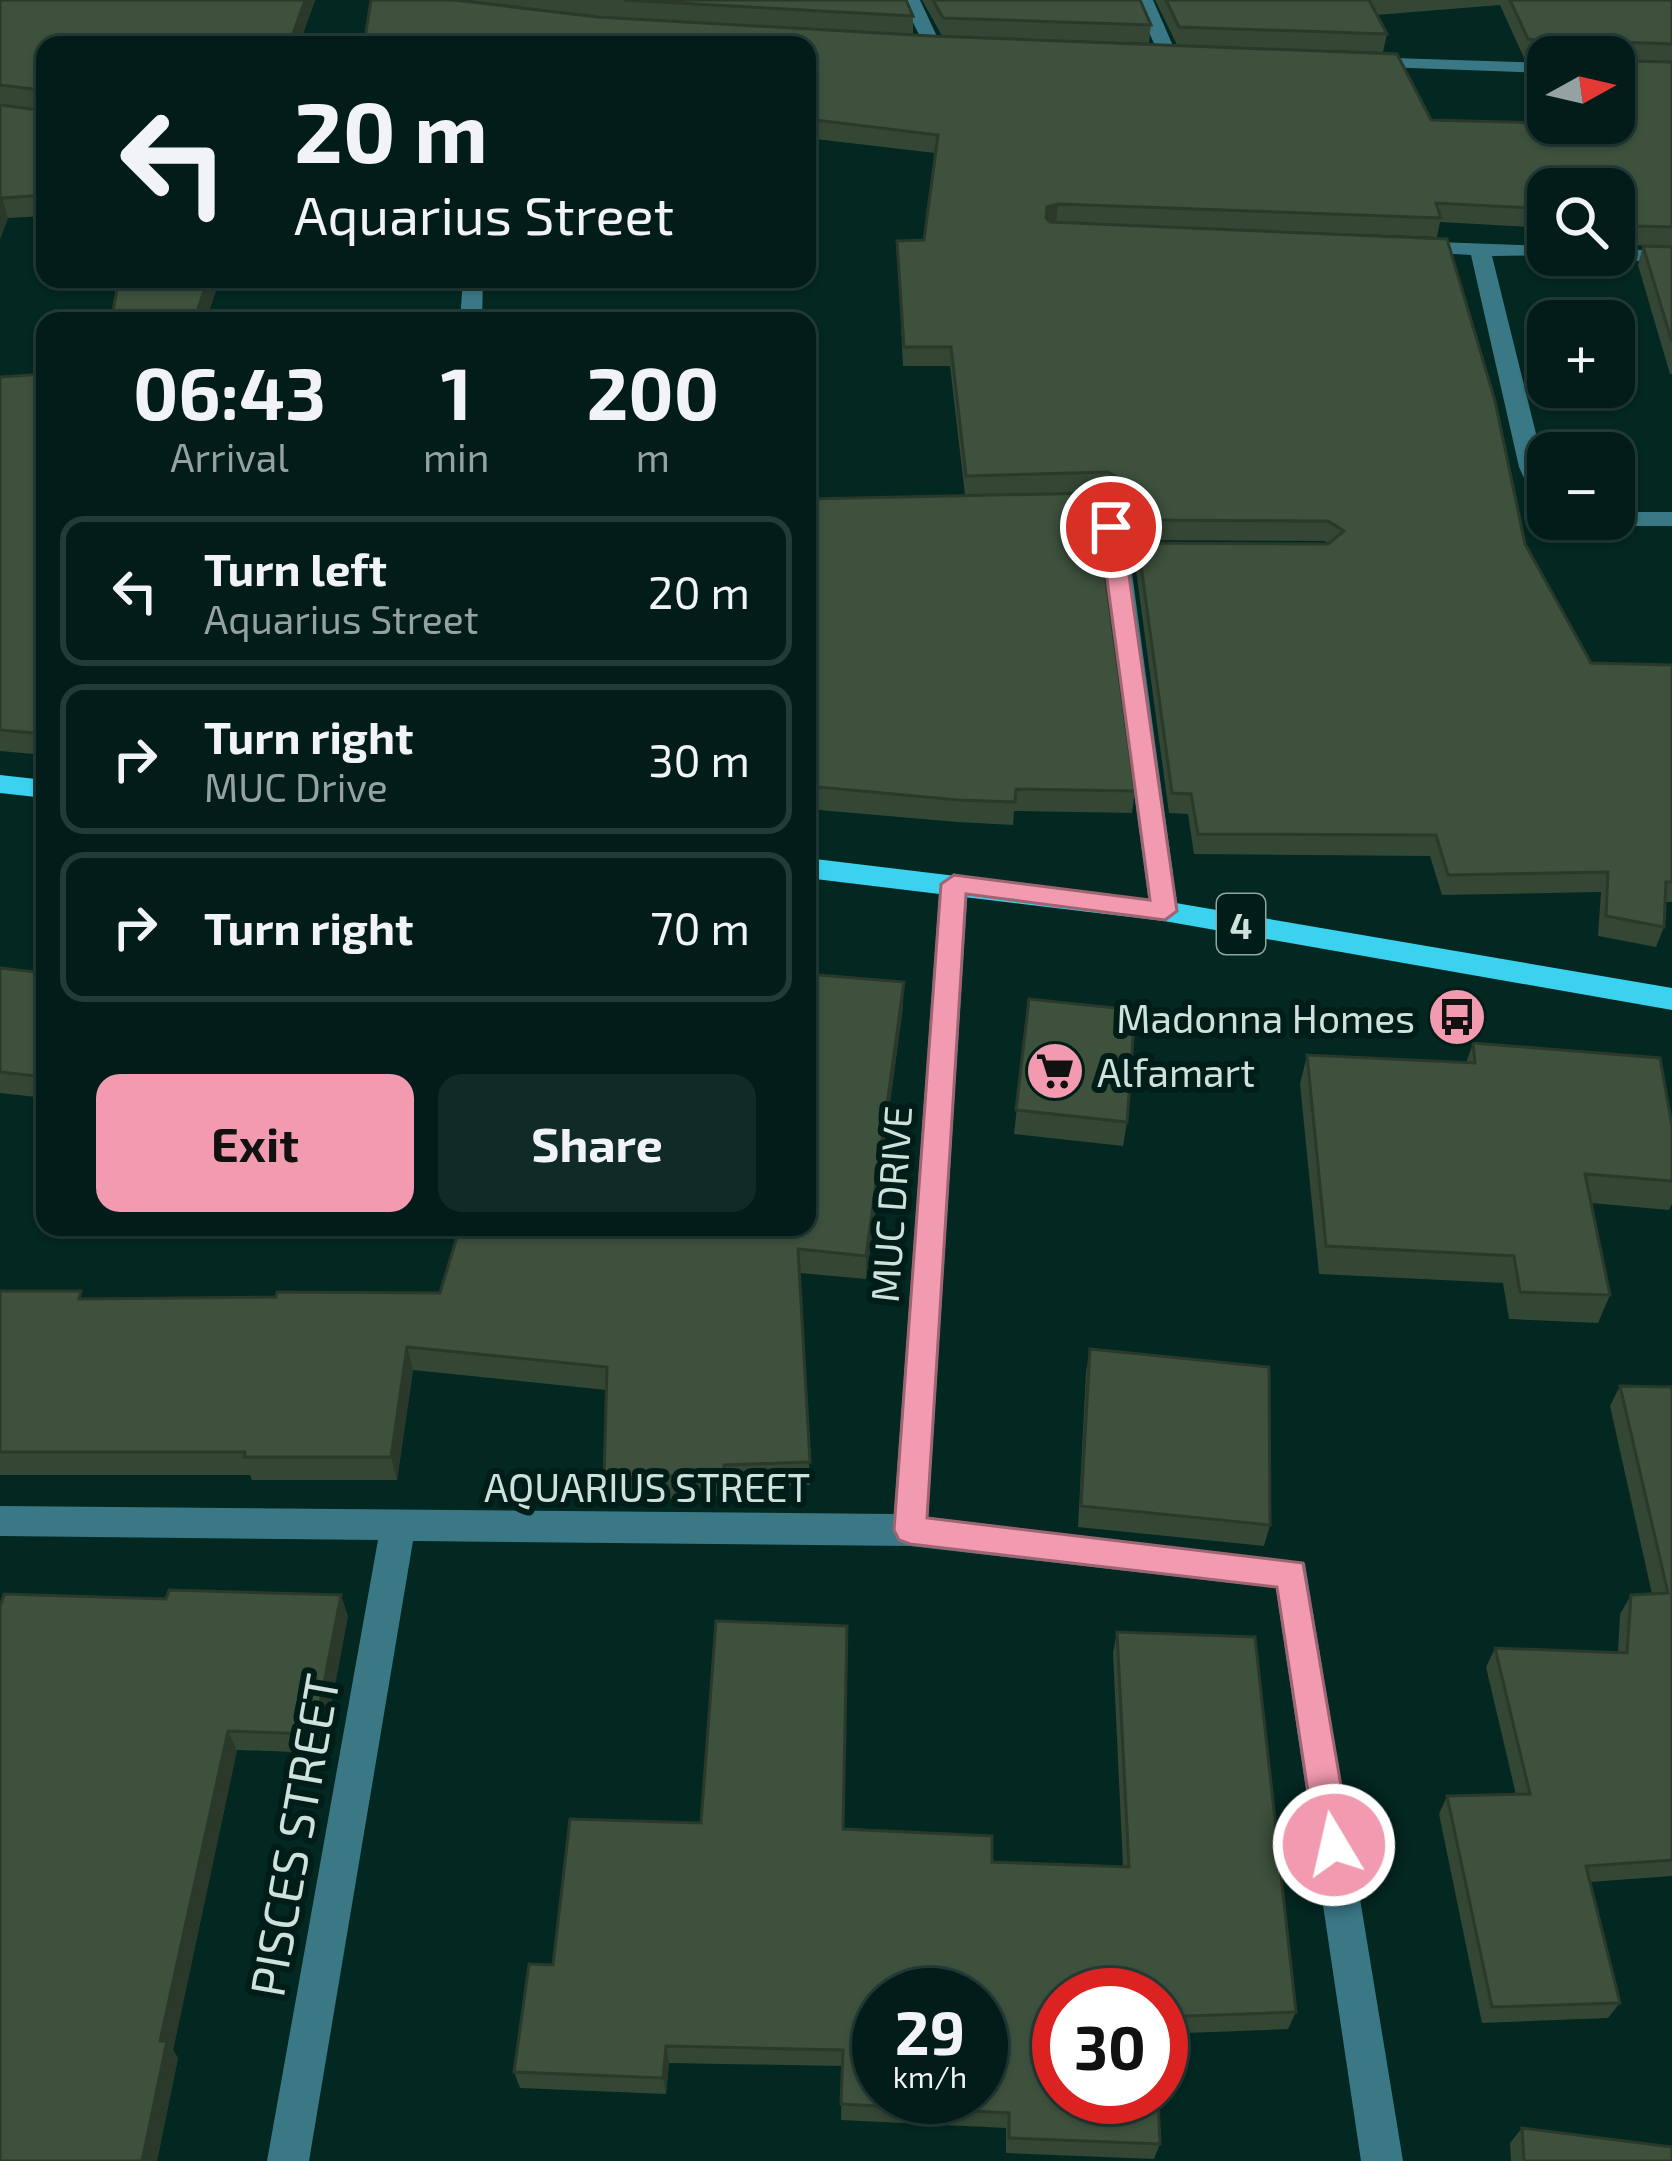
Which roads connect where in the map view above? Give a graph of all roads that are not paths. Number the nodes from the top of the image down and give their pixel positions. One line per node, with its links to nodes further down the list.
1 (911, 0): 4 (street)
2 (1144, 0): 7 (street)
3 (909, 44): 4 (street)
4 (932, 45): 5 (street)
5 (956, 46)
6 (1145, 54): 7 (street)
7 (1168, 55): 8 (street)
8 (1192, 56)
9 (1334, 61): 10 (street)
10 (1527, 67)
11 (1386, 246): 12 (street)
12 (1480, 249): 13 (street); 16 (street)
13 (1527, 251)
14 (1635, 256): 15 (street)
15 (1672, 257)
16 (1527, 454)
17 (1036, 505): 24 (street)
18 (1635, 519): 19 (street)
19 (1672, 519)
20 (0, 784): 21 (main road)
21 (36, 788)
22 (816, 869): 23 (main road, 4)
23 (954, 884): 24 (main road, 4); 28 (street, MUC DRIVE)
24 (1165, 911): 25 (main road, 4)
25 (1672, 1000)
26 (0, 1521): 27 (street, AQUARIUS STREET)
27 (398, 1526): 28 (street, AQUARIUS STREET); 29 (street, PISCES STREET)
28 (910, 1530): 30 (street, AQUARIUS STREET)
29 (288, 2161)
30 (1382, 2161)

